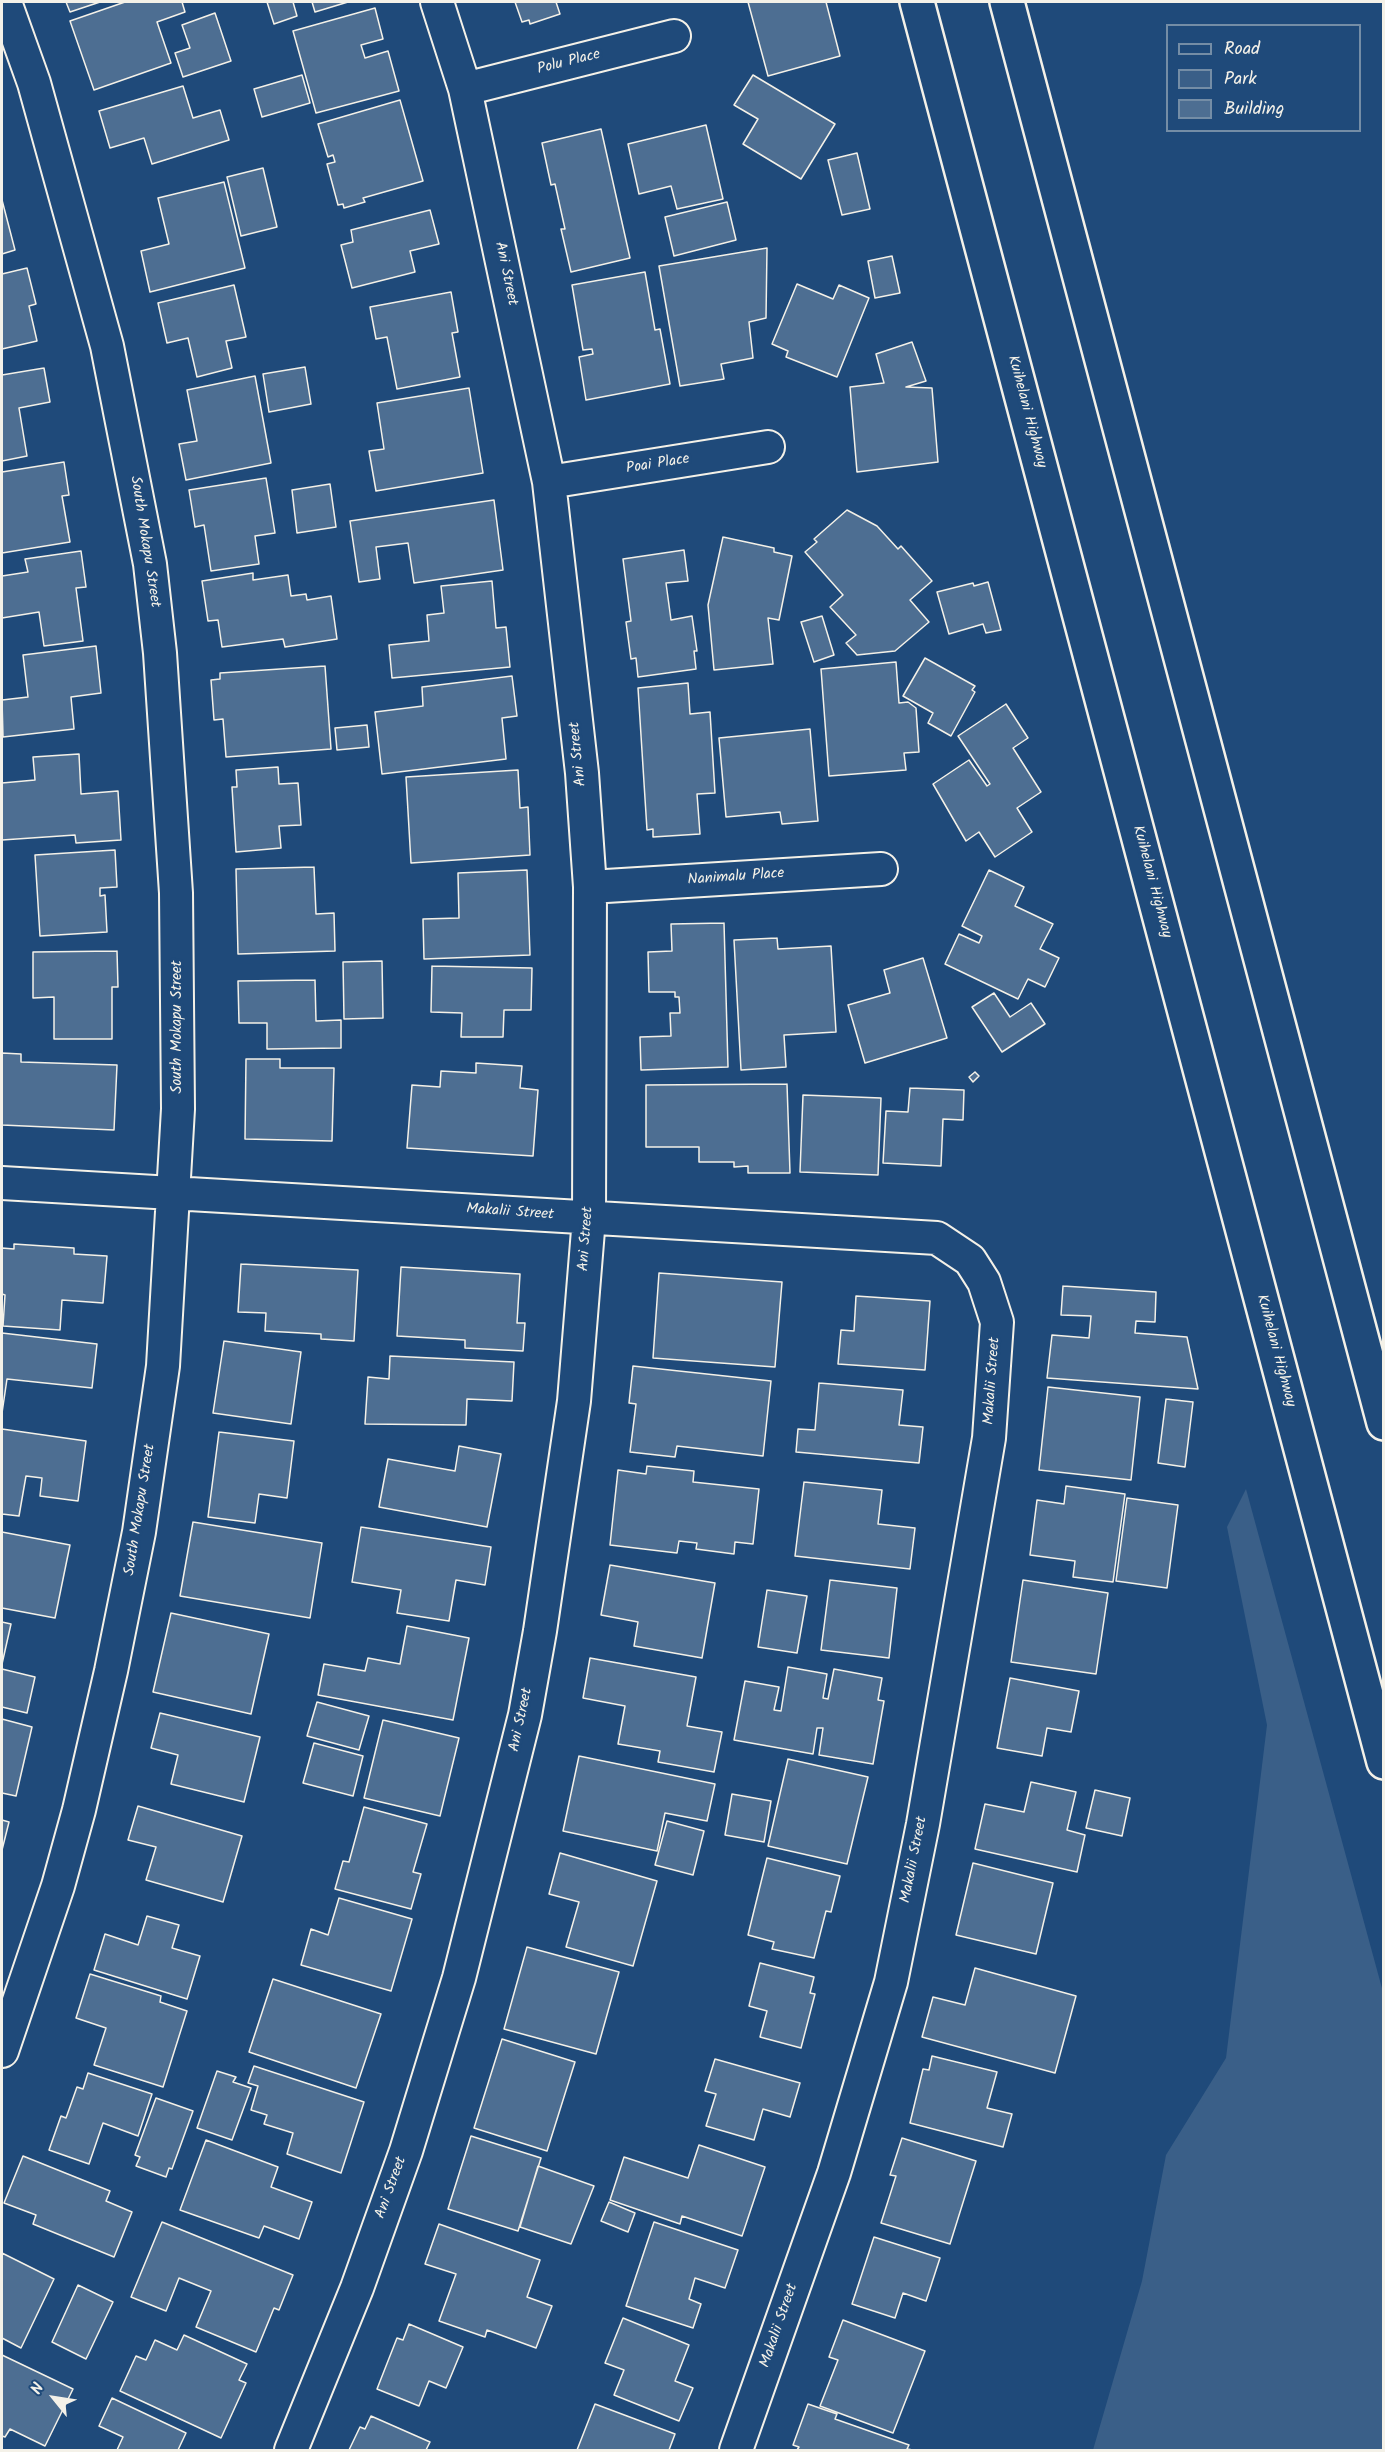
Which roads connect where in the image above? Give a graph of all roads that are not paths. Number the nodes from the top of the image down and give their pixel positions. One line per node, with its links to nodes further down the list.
1 (5, 2): 12 (street, South Mokapu Street)
2 (437, 2): 6 (street, Ani Street)
3 (917, 2): 15 (main road, Kuihelani Highway)
4 (1008, 2): 14 (main road)
5 (674, 36): 6 (street, Polu Place)
6 (465, 89): 8 (street, Ani Street)
7 (768, 447): 8 (street, Poai Place)
8 (549, 482): 10 (street, Ani Street)
9 (882, 869): 10 (street, Nanimalu Place)
10 (590, 887): 13 (street, Ani Street)
11 (2, 1183): 12 (street, Makalii Street)
12 (172, 1192): 13 (street, Makalii Street); 16 (street, South Mokapu Street)
13 (589, 1218): 17 (street, Ani Street); 18 (street, Makalii Street)
14 (1383, 1423)
15 (1383, 1762)
16 (2, 2051)
17 (291, 2451)
18 (736, 2451)

